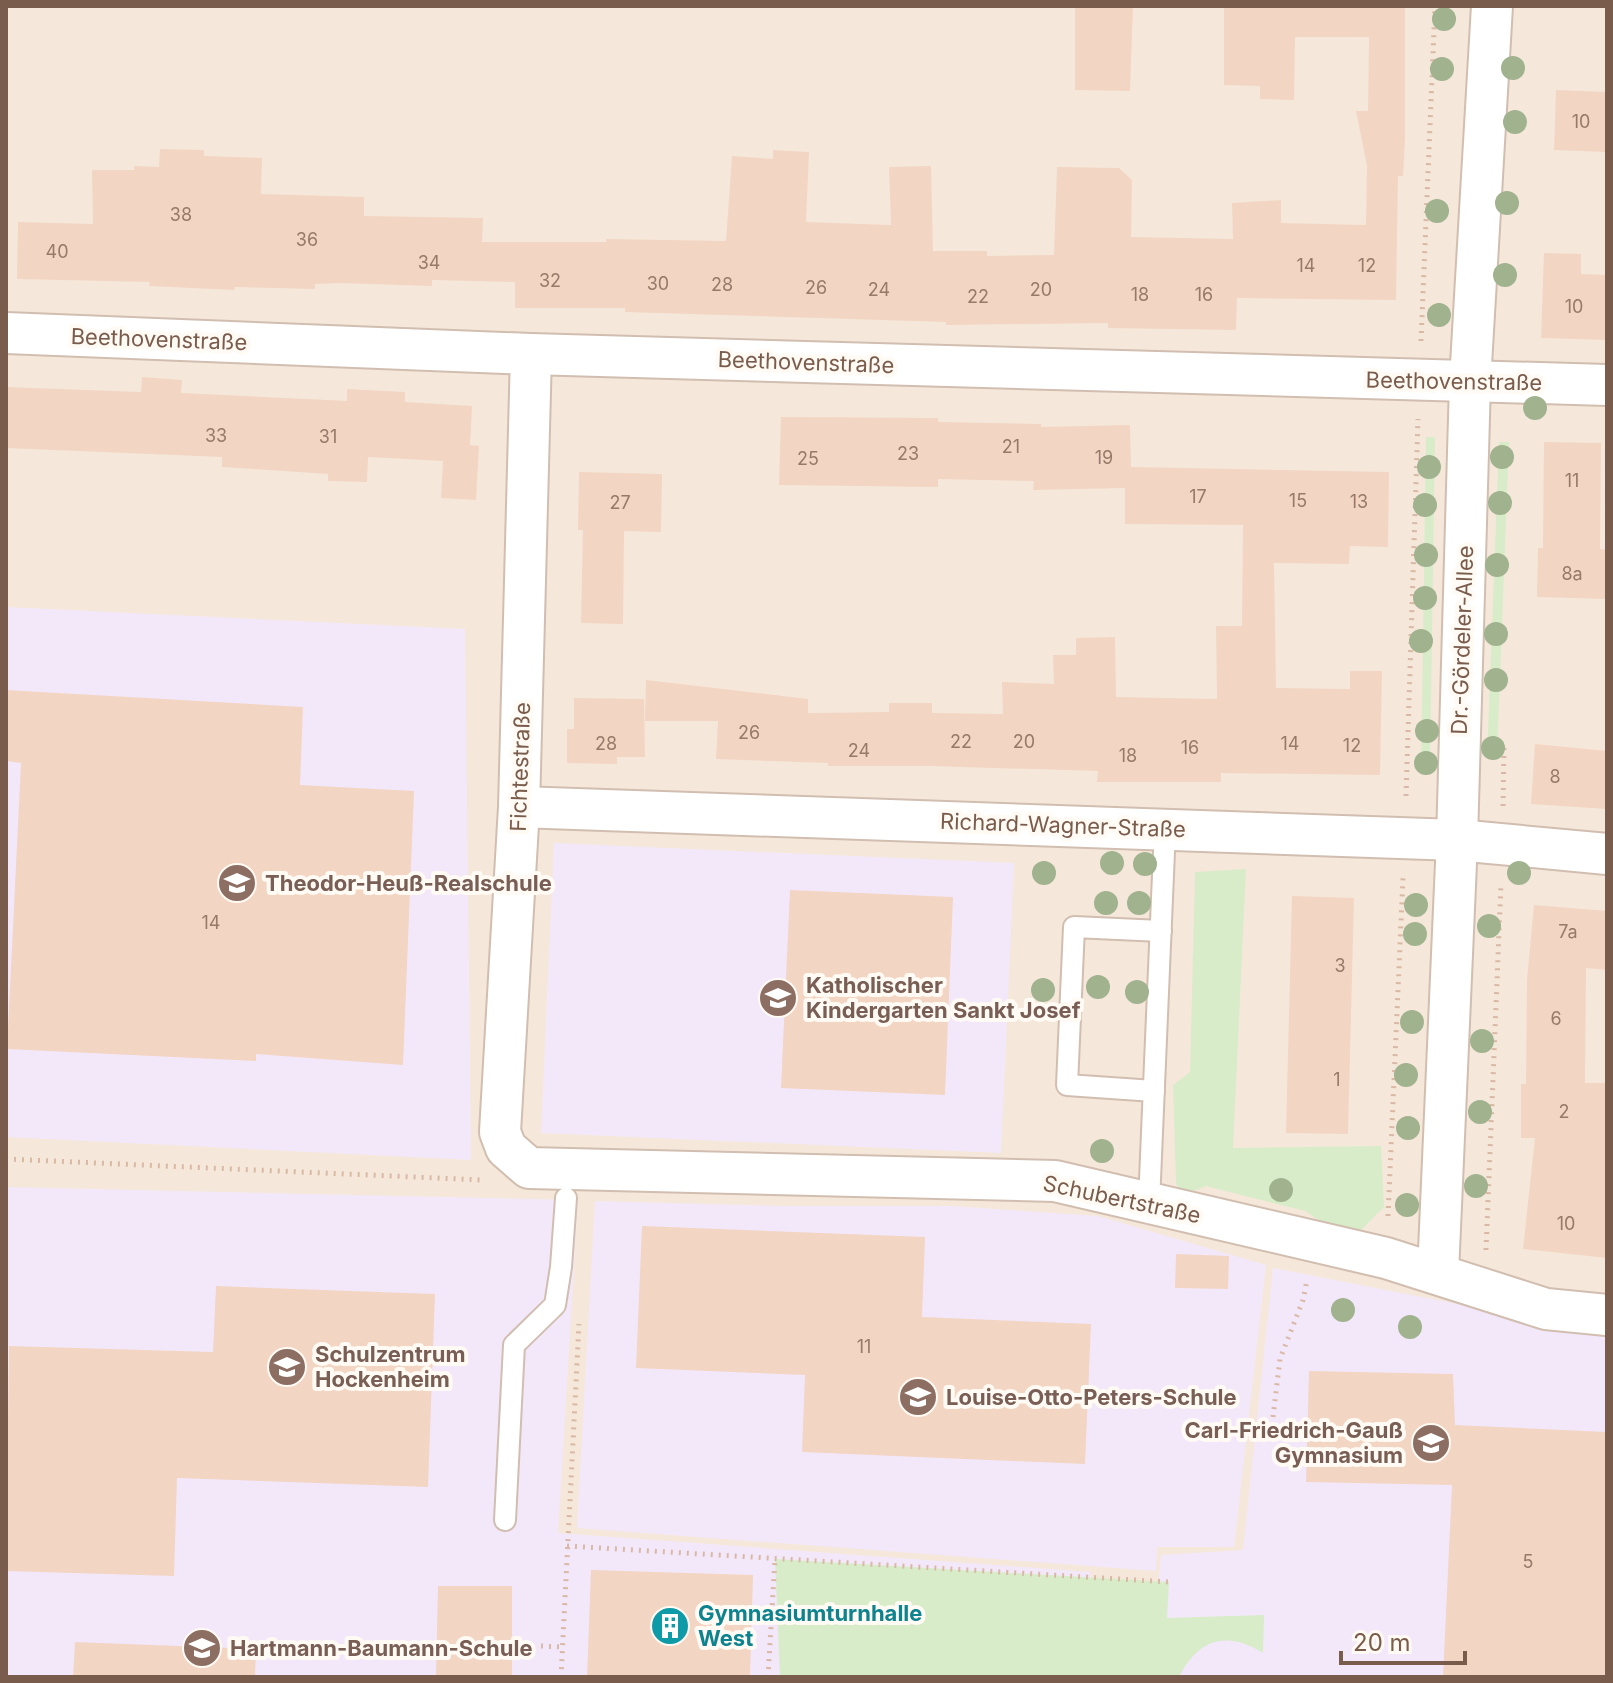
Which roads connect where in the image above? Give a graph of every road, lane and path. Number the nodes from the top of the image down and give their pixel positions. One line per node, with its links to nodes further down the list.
1 (1435, 6): 5 (path)
2 (1492, 6): 6 (street, Dr.-Gördeler-Allee)
3 (6, 333): 4 (street, Beethovenstraße)
4 (531, 354): 5 (street, Beethovenstraße); 8 (street, Fichtestraße)
5 (1420, 381): 6 (street, Beethovenstraße); 10 (path)
6 (1470, 382): 7 (street, Beethovenstraße); 11 (street, Dr.-Gördeler-Allee)
7 (1607, 385)
8 (519, 807): 9 (street, Richard-Wagner-Straße); 16 (street, Fichtestraße)
9 (1165, 828): 10 (street, Richard-Wagner-Straße); 13 (lane)
10 (1404, 838): 11 (street, Richard-Wagner-Straße); 20 (path)
11 (1457, 840): 12 (street, Richard-Wagner-Straße); 21 (street, Dr.-Gördeler-Allee)
12 (1607, 854)
13 (1161, 931): 14 (lane); 14 (lane)
14 (1154, 1091): 18 (lane)
15 (6, 1159): 16 (path)
16 (529, 1168): 18 (street, Schubertstraße)
17 (566, 1198): 25 (lane)
18 (1149, 1203): 19 (street, Schubertstraße)
19 (1314, 1243): 20 (street, Schubertstraße); 24 (path)
20 (1386, 1258): 21 (street, Schubertstraße)
21 (1438, 1274): 23 (street, Schubertstraße)
22 (580, 1314): 26 (path)
23 (1607, 1315)
24 (1272, 1425)
25 (505, 1520)
26 (567, 1546): 27 (path); 30 (path)
27 (775, 1559): 28 (path); 32 (path)
28 (1169, 1582)
29 (541, 1646): 30 (path)
30 (562, 1647): 31 (path)
31 (561, 1677)
32 (768, 1677)

